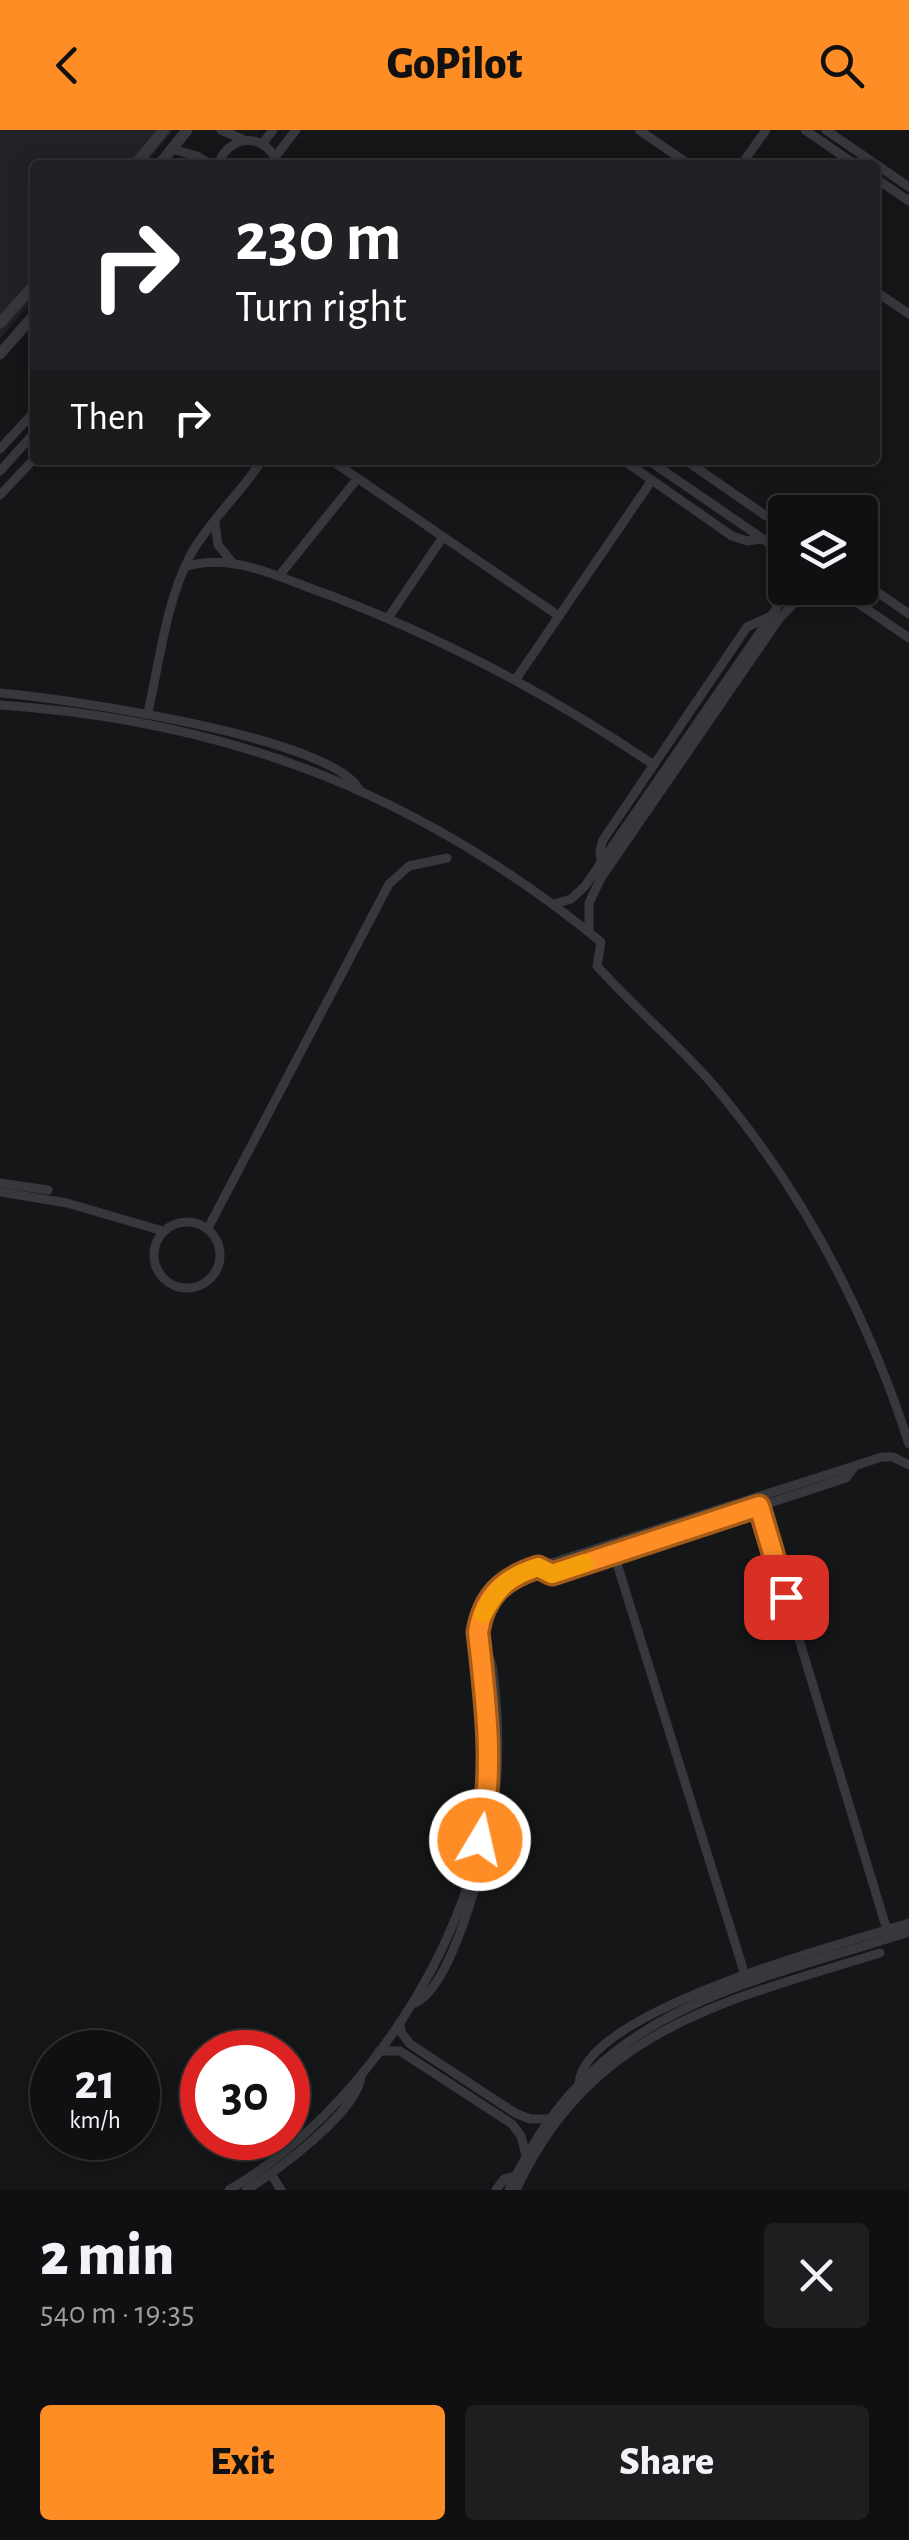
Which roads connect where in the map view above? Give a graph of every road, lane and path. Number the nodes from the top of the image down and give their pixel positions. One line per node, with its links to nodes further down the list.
1 (164, 130): 13 (street)
2 (187, 130): 12 (street)
3 (221, 130): 10 (street)
4 (274, 130): 11 (street)
5 (296, 130): 18 (street)
6 (638, 130): 19 (street)
7 (766, 130): 20 (street)
8 (805, 130): 21 (street)
9 (826, 130): 22 (street)
10 (245, 140): 11 (street); 16 (street)
11 (263, 143): 17 (street)
12 (172, 149): 14 (street); 15 (street)
13 (139, 160)
14 (163, 160)
15 (205, 160)
16 (218, 160)
17 (276, 160)
18 (278, 160)
19 (683, 160)
20 (745, 160)
21 (849, 160)
22 (870, 160)
23 (880, 167): 25 (street)
24 (880, 181): 26 (street)
25 (909, 187)
26 (909, 201)
27 (30, 290): 31 (street)
28 (880, 294): 29 (street)
29 (909, 314)
30 (30, 320): 32 (street)
31 (0, 323)
32 (0, 354)
33 (30, 416): 34 (street)
34 (23, 424): 35 (street); 37 (street)
35 (30, 432)
36 (30, 438): 38 (street)
37 (1, 448): 38 (street)
38 (13, 456): 45 (street)
39 (30, 463): 48 (street)
40 (258, 465): 50 (street)
41 (338, 465): 46 (street)
42 (630, 465): 47 (street)
43 (655, 465): 52 (street)
44 (692, 465): 49 (street)
45 (0, 471)
46 (358, 479): 51 (street); 56 (street)
47 (652, 480): 52 (street); 62 (street)
48 (0, 495)
49 (768, 517)
50 (215, 522): 54 (street); 55 (street)
51 (443, 537): 62 (street); 64 (street)
52 (762, 539): 53 (street)
53 (768, 543)
54 (234, 564): 55 (street); 56 (street)
55 (185, 567): 69 (street)
56 (278, 576): 64 (street)
57 (878, 592): 61 (street)
58 (777, 605): 63 (street)
59 (792, 605): 75 (street)
60 (861, 605): 65 (street)
61 (909, 614)
62 (559, 616): 66 (street)
63 (771, 616): 70 (street); 73 (street)
64 (388, 618): 66 (street)
65 (909, 638)
66 (516, 679): 70 (street)
67 (0, 694): 69 (street)
68 (0, 705): 71 (street)
69 (148, 712): 71 (street)
70 (654, 765): 73 (street)
71 (360, 791): 74 (street)
72 (447, 858): 79 (street)
73 (602, 862): 74 (street)
74 (554, 904): 75 (street)
75 (589, 932): 81 (street)
76 (0, 1183): 77 (street)
77 (48, 1190)
78 (0, 1192): 80 (street)
79 (208, 1228): 80 (street); 80 (street)
80 (163, 1231)
81 (909, 1444)
82 (909, 1465): 83 (street)
83 (758, 1502): 84 (street); 85 (street); 87 (street)
84 (614, 1554): 85 (street); 90 (street)
85 (538, 1567): 92 (street)
86 (909, 1923): 87 (street)
87 (887, 1930): 90 (street)
88 (909, 1932): 91 (street)
89 (880, 1953): 91 (street)
90 (745, 1975): 95 (street)
91 (692, 2009): 95 (street); 105 (street)
92 (400, 2022): 93 (street); 96 (street)
93 (379, 2051): 94 (street); 97 (street)
94 (361, 2073): 98 (street); 100 (street)
95 (579, 2085): 96 (street)
96 (550, 2119): 97 (street)
97 (526, 2156): 99 (street)
98 (271, 2174): 101 (street); 102 (street)
99 (515, 2176): 103 (street); 104 (street)
100 (229, 2190)
101 (246, 2190)
102 (280, 2190)
103 (496, 2190)
104 (508, 2190)
105 (516, 2190)

